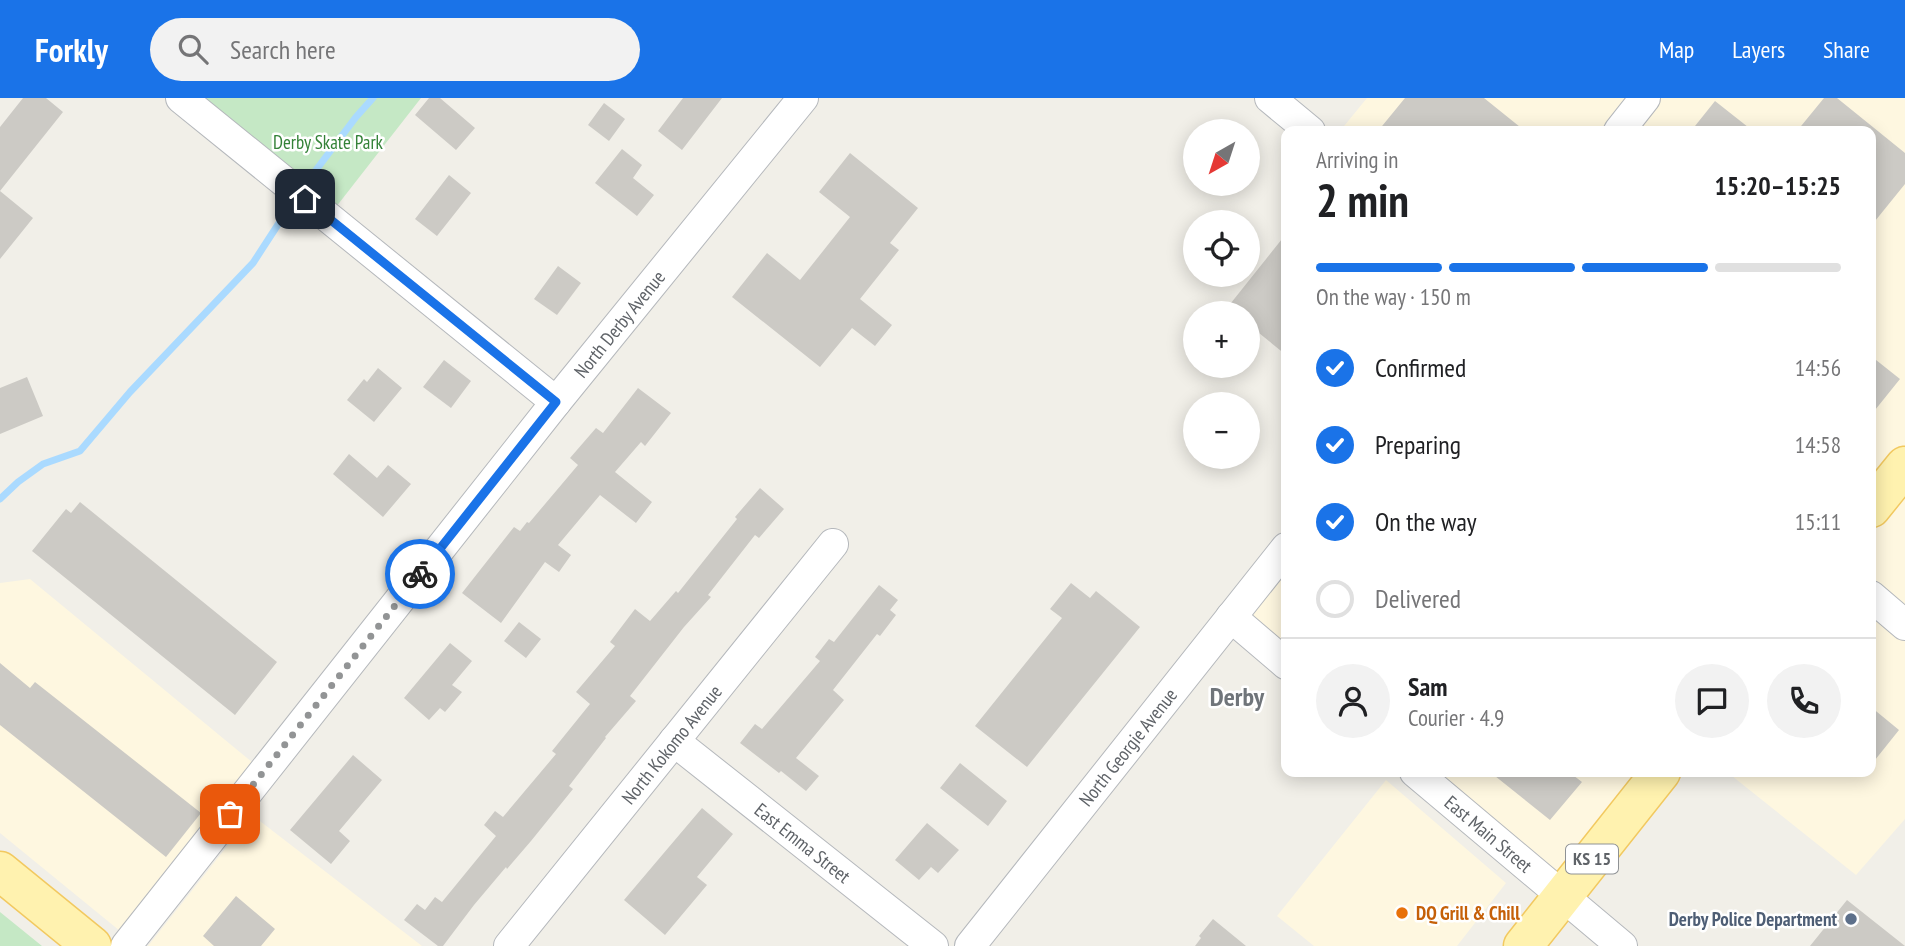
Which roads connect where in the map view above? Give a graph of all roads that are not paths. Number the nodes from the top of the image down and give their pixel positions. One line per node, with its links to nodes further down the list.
1 (181, 98): 7 (street)
2 (803, 98): 7 (street, North Derby Avenue)
3 (1270, 98): 5 (street)
4 (1645, 98): 6 (street)
5 (1304, 126)
6 (1623, 126)
7 (556, 402): 22 (street, North Derby Avenue)
8 (1905, 466): 9 (main road)
9 (1876, 502)
10 (833, 544): 16 (street, North Kokomo Avenue)
11 (1281, 554): 13 (street, North Georgie Avenue)
12 (1876, 600): 14 (street)
13 (1231, 617): 15 (street); 25 (street, North Georgie Avenue)
14 (1905, 625)
15 (1281, 660)
16 (674, 741): 23 (street, North Kokomo Avenue); 24 (street, East Emma Street)
17 (1421, 777): 20 (street, East Main Street)
18 (1657, 777): 20 (main road, KS 15)
19 (0, 871): 21 (main road)
20 (1562, 895): 26 (main road, KS 15); 27 (street, East Main Street)
21 (92, 946)
22 (126, 946)
23 (509, 946)
24 (933, 946)
25 (970, 946)
26 (1523, 946)
27 (1622, 946)

